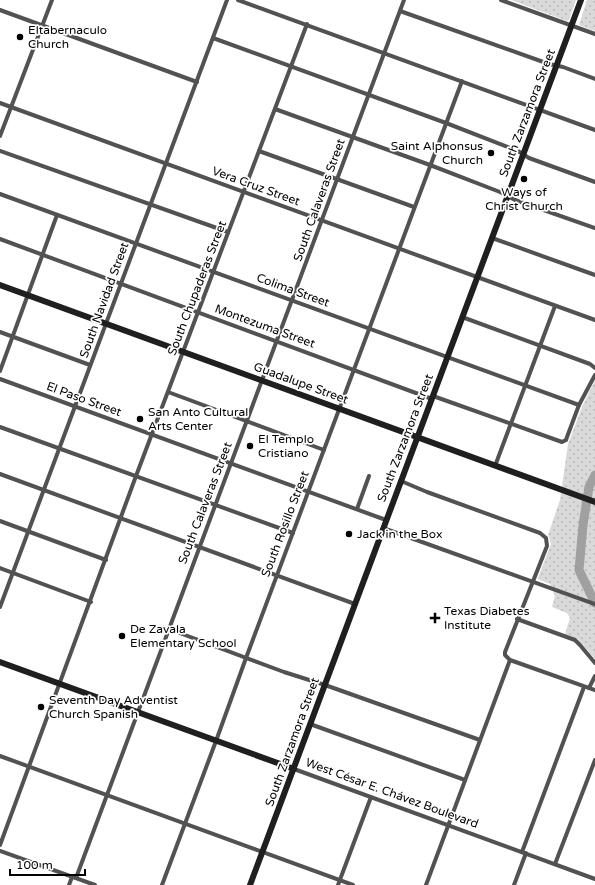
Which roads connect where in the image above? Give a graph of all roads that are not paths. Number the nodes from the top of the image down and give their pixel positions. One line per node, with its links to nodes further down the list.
1 (52, 0): 10 (street)
2 (227, 0): 13 (street, South Navidad Street)
3 (238, 0): 9 (street)
4 (404, 0): 8 (street, South Calaveras Street)
5 (501, 0): 11 (street)
6 (581, 0): 11 (main road, South Zarzamora Street)
7 (0, 10): 10 (street)
8 (400, 11): 14 (street, South Calaveras Street); 15 (street)
9 (307, 24): 14 (street); 16 (street, South Chupaderas Street)
10 (43, 25): 19 (street); 22 (street)
11 (572, 26): 12 (street); 15 (main road, South Zarzamora Street)
12 (595, 34)
13 (213, 38): 16 (street); 19 (street, South Navidad Street)
14 (384, 53): 18 (street); 20 (street, South Calaveras Street)
15 (556, 66): 17 (street); 24 (main road, South Zarzamora Street)
16 (291, 67): 20 (street); 23 (street, South Chupaderas Street)
17 (595, 78)
18 (462, 81): 24 (street); 25 (street, South Rosillo Street)
19 (198, 82): 32 (street, South Navidad Street)
20 (369, 95): 25 (street); 28 (street, South Calaveras Street)
21 (0, 103): 22 (street, Vera Cruz Street)
22 (11, 107): 27 (street); 32 (street, Vera Cruz Street)
23 (275, 109): 28 (street); 30 (street, South Chupaderas Street)
24 (540, 110): 26 (street); 31 (main road, South Zarzamora Street)
25 (446, 123): 31 (street); 33 (street, South Rosillo Street)
26 (595, 130)
27 (0, 136)
28 (353, 137): 33 (street); 34 (street, South Calaveras Street)
29 (0, 151): 39 (street)
30 (259, 151): 34 (street); 36 (street, South Chupaderas Street)
31 (523, 154): 35 (street); 38 (main road, South Zarzamora Street)
32 (166, 163): 36 (street, Vera Cruz Street); 39 (street, South Navidad Street)
33 (430, 165): 38 (street); 40 (street, South Rosillo Street)
34 (337, 179): 40 (street); 42 (street, South Calaveras Street)
35 (595, 182)
36 (244, 192): 42 (street, Vera Cruz Street); 44 (street, South Chupaderas Street)
37 (0, 194): 41 (street, Colima Street)
38 (507, 196): 43 (street); 45 (main road, South Zarzamora Street)
39 (151, 204): 44 (street); 47 (street, South Navidad Street)
40 (414, 208): 48 (street, South Rosillo Street)
41 (58, 215): 47 (street, Colima Street); 49 (street)
42 (321, 220): 48 (street, Vera Cruz Street); 56 (street, South Calaveras Street)
43 (595, 228)
44 (228, 232): 50 (street, South Chupaderas Street)
45 (492, 238): 51 (street); 52 (main road, South Zarzamora Street)
46 (0, 239): 49 (street, Montezuma Street)
47 (136, 244): 50 (street, Colima Street); 53 (street, South Navidad Street)
48 (399, 249): 52 (street, Vera Cruz Street); 62 (street, South Rosillo Street)
49 (44, 256): 53 (street, Montezuma Street); 55 (street)
50 (214, 272): 56 (street, Colima Street); 58 (street, South Chupaderas Street)
51 (595, 275)
52 (477, 277): 57 (street, Vera Cruz Street); 59 (main road, South Zarzamora Street)
53 (121, 284): 58 (street, Montezuma Street); 61 (street, South Navidad Street)
54 (0, 285): 55 (main road, Guadalupe Street)
55 (28, 295): 61 (main road, Guadalupe Street); 64 (street)
56 (291, 300): 62 (street, Colima Street); 65 (street, South Calaveras Street)
57 (555, 306): 60 (street, Vera Cruz Street); 66 (street)
58 (198, 312): 65 (street, Montezuma Street); 67 (street, South Chupaderas Street)
59 (462, 318): 66 (street); 68 (main road, South Zarzamora Street)
60 (595, 320)
61 (106, 324): 67 (main road, Guadalupe Street); 69 (street, South Navidad Street)
62 (369, 329): 68 (street, Colima Street); 71 (street, South Rosillo Street)
63 (0, 332): 64 (street)
64 (13, 336): 69 (street); 72 (street)
65 (276, 341): 71 (street, Montezuma Street); 75 (street, South Calaveras Street)
66 (540, 346): 70 (street); 76 (street)
67 (184, 352): 75 (main road, Guadalupe Street); 77 (street, South Chupaderas Street)
68 (447, 357): 76 (street, Colima Street); 78 (main road, South Zarzamora Street)
69 (90, 365): 80 (street, South Navidad Street)
70 (595, 368)
71 (354, 369): 78 (street, Montezuma Street); 81 (street, South Rosillo Street)
72 (0, 371)
73 (595, 375): 79 (street)
74 (0, 380): 80 (street, El Paso Street)
75 (261, 380): 81 (main road, Guadalupe Street); 82 (street, South Calaveras Street)
76 (525, 386): 79 (street, Colima Street); 83 (street)
77 (168, 392): 82 (street); 85 (street, South Chupaderas Street)
78 (432, 398): 83 (street, Montezuma Street); 86 (main road, South Zarzamora Street)
79 (579, 405): 83 (street, Montezuma Street)
80 (75, 407): 85 (street, El Paso Street); 87 (street, South Navidad Street)
81 (339, 409): 86 (main road, Guadalupe Street); 88 (street, South Rosillo Street)
82 (246, 422): 88 (street); 89 (street, South Calaveras Street)
83 (510, 424): 90 (street)
84 (0, 427): 87 (street)
85 (152, 435): 89 (street, El Paso Street); 92 (street, South Chupaderas Street)
86 (417, 438): 90 (main road, Guadalupe Street); 94 (main road, South Zarzamora Street)
87 (59, 448): 92 (street); 95 (street, South Navidad Street)
88 (324, 450): 96 (street, South Rosillo Street)
89 (231, 464): 96 (street, El Paso Street); 98 (street, South Calaveras Street)
90 (495, 466): 97 (main road, Guadalupe Street)
91 (0, 474): 95 (street)
92 (136, 476): 98 (street); 100 (street, South Chupaderas Street)
93 (369, 476): 99 (street)
94 (401, 481): 101 (main road, South Zarzamora Street); 111 (street)
95 (44, 490): 100 (street); 104 (street, South Navidad Street)
96 (309, 492): 99 (street, El Paso Street); 105 (street, South Rosillo Street)
97 (595, 502)
98 (215, 505): 105 (street); 106 (street, South Calaveras Street)
99 (357, 509): 101 (street, El Paso Street)
100 (122, 518): 106 (street); 107 (street, South Chupaderas Street)
101 (386, 520): 103 (main road, South Zarzamora Street)
102 (0, 521): 104 (street)
103 (383, 528): 111 (street); 113 (main road, South Zarzamora Street)
104 (28, 532): 107 (street); 109 (street, South Navidad Street)
105 (293, 533): 110 (street, South Rosillo Street)
106 (200, 547): 110 (street); 117 (street, South Calaveras Street)
107 (106, 561): 112 (street, South Chupaderas Street)
108 (0, 568): 109 (street)
109 (13, 573): 112 (street); 115 (street, South Navidad Street)
110 (277, 575): 113 (street); 118 (street, South Rosillo Street)
111 (533, 581): 114 (street); 116 (street)
112 (91, 602): 123 (street, South Chupaderas Street)
113 (355, 604): 124 (main road, South Zarzamora Street)
114 (595, 604)
115 (0, 607)
116 (517, 619): 119 (street); 121 (street)
117 (168, 629): 118 (street); 128 (street, South Calaveras Street)
118 (246, 658): 124 (street); 131 (street, South Rosillo Street)
119 (510, 660): 125 (street); 130 (street)
120 (0, 662): 123 (main road, West César E. Chávez Boulevard)
121 (595, 663)
122 (595, 676): 126 (street)
123 (60, 684): 128 (main road, West César E. Chávez Boulevard); 134 (street, South Chupaderas Street)
124 (325, 685): 129 (main road, South Zarzamora Street); 130 (street)
125 (584, 686): 126 (street); 144 (street)
126 (590, 688): 127 (street)
127 (595, 690)
128 (138, 712): 131 (main road, West César E. Chávez Boulevard); 137 (street, South Calaveras Street)
129 (310, 724): 135 (main road, South Zarzamora Street); 136 (street)
130 (480, 740): 136 (street)
131 (216, 741): 135 (main road, West César E. Chávez Boulevard); 139 (street, South Rosillo Street)
132 (0, 756): 134 (street)
133 (595, 760): 145 (street)
134 (29, 767): 137 (street); 141 (street, South Chupaderas Street)
135 (294, 769): 138 (street, West César E. Chávez Boulevard); 143 (main road, South Zarzamora Street)
136 (465, 780): 140 (street)
137 (107, 795): 139 (street); 146 (street, South Calaveras Street)
138 (371, 797): 140 (street, West César E. Chávez Boulevard); 148 (street)
139 (185, 824): 143 (street); 151 (street, South Rosillo Street)
140 (448, 825): 144 (street, West César E. Chávez Boulevard); 155 (street)
141 (0, 846)
142 (0, 851): 146 (street)
143 (262, 852): 148 (street); 152 (main road, South Zarzamora Street)
144 (524, 853): 145 (street, West César E. Chávez Boulevard); 156 (street)
145 (555, 864): 147 (street, West César E. Chávez Boulevard)
146 (74, 878): 149 (street, South Calaveras Street); 150 (street)
147 (595, 879)
148 (340, 880): 153 (street); 154 (street)
149 (69, 885)
150 (95, 885)
151 (162, 885)
152 (250, 885)
153 (338, 885)
154 (353, 885)
155 (426, 885)
156 (514, 885)

